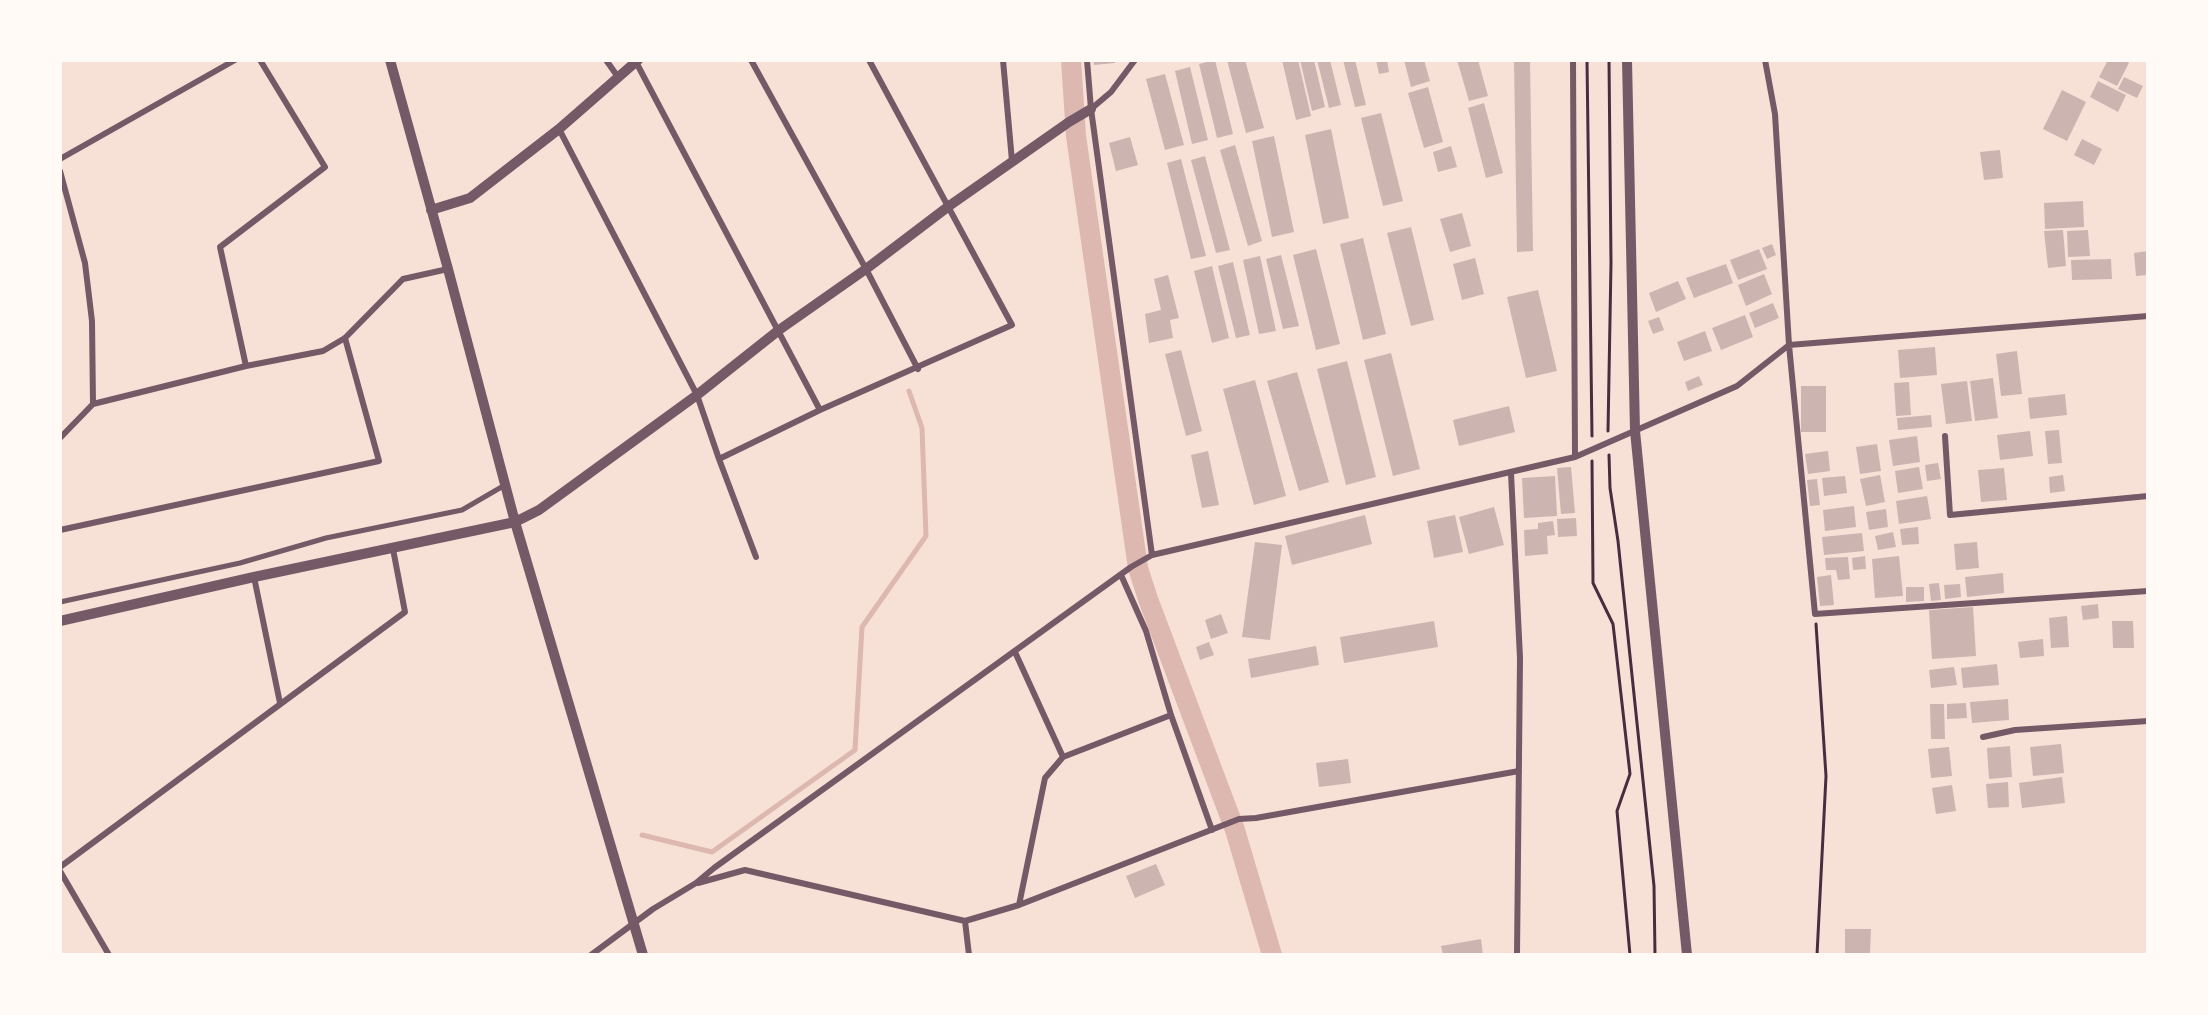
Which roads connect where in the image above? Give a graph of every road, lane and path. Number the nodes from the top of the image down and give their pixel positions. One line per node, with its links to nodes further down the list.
1 (235, 60): 19 (street)
2 (260, 60): 30 (street)
3 (390, 60): 23 (street)
4 (606, 60): 16 (street)
5 (751, 60): 25 (street)
6 (869, 60): 22 (street)
7 (1003, 60): 20 (street)
8 (1087, 60): 17 (street)
9 (1135, 60): 17 (street)
10 (1573, 60): 40 (street)
11 (1587, 60): 39 (path)
12 (1609, 60): 38 (path)
13 (1627, 60): 35 (street)
14 (1765, 60): 29 (street)
15 (637, 61): 16 (street); 27 (street)
16 (618, 77): 18 (street)
17 (1091, 109): 20 (street); 48 (street)
18 (559, 129): 23 (street); 32 (street)
19 (60, 159)
20 (1012, 161): 22 (street)
21 (60, 171): 33 (street)
22 (949, 206): 25 (street); 31 (street)
23 (431, 210): 24 (street)
24 (448, 269): 28 (street); 43 (street)
25 (866, 269): 27 (street); 31 (street)
26 (2148, 316): 29 (street)
27 (778, 330): 32 (street); 34 (street)
28 (345, 338): 30 (street); 46 (street)
29 (1790, 345): 35 (street); 54 (street)
30 (246, 366): 33 (street)
31 (918, 369): 34 (street)
32 (697, 395): 41 (street); 45 (street)
33 (93, 404): 37 (street)
34 (820, 410): 41 (street)
35 (1635, 431): 38 (street); 76 (street)
36 (1945, 436): 44 (street)
37 (60, 438)
38 (1608, 444): 39 (street); 75 (path)
39 (1592, 450): 40 (street); 74 (path)
40 (1575, 457): 42 (street)
41 (719, 459): 49 (street)
42 (1511, 473): 48 (street); 62 (street)
43 (505, 485): 45 (street); 53 (street)
44 (2148, 496)
45 (515, 522): 47 (street); 68 (street)
46 (60, 530)
47 (393, 549): 51 (street); 57 (street)
48 (1152, 555): 50 (street)
49 (756, 557)
50 (1121, 575): 56 (street); 58 (street)
51 (254, 577): 55 (street); 57 (street)
52 (2148, 591): 54 (street)
53 (60, 602)
54 (1815, 614): 77 (path)
55 (60, 621)
56 (1015, 652): 61 (street); 65 (street)
57 (280, 703): 64 (street)
58 (1171, 715): 61 (street); 63 (street)
59 (2148, 721): 60 (street)
60 (1983, 737)
61 (1063, 757): 66 (street)
62 (1519, 771): 63 (street); 73 (street)
63 (1212, 830): 66 (street)
64 (60, 869): 69 (street)
65 (696, 883): 67 (street); 68 (street)
66 (1019, 904): 67 (street)
67 (965, 921): 72 (street)
68 (634, 923): 70 (street); 71 (street)
69 (109, 955)
70 (591, 955)
71 (643, 955)
72 (969, 955)
73 (1517, 955)
74 (1630, 955)
75 (1655, 955)
76 (1687, 955)
77 (1817, 955)

